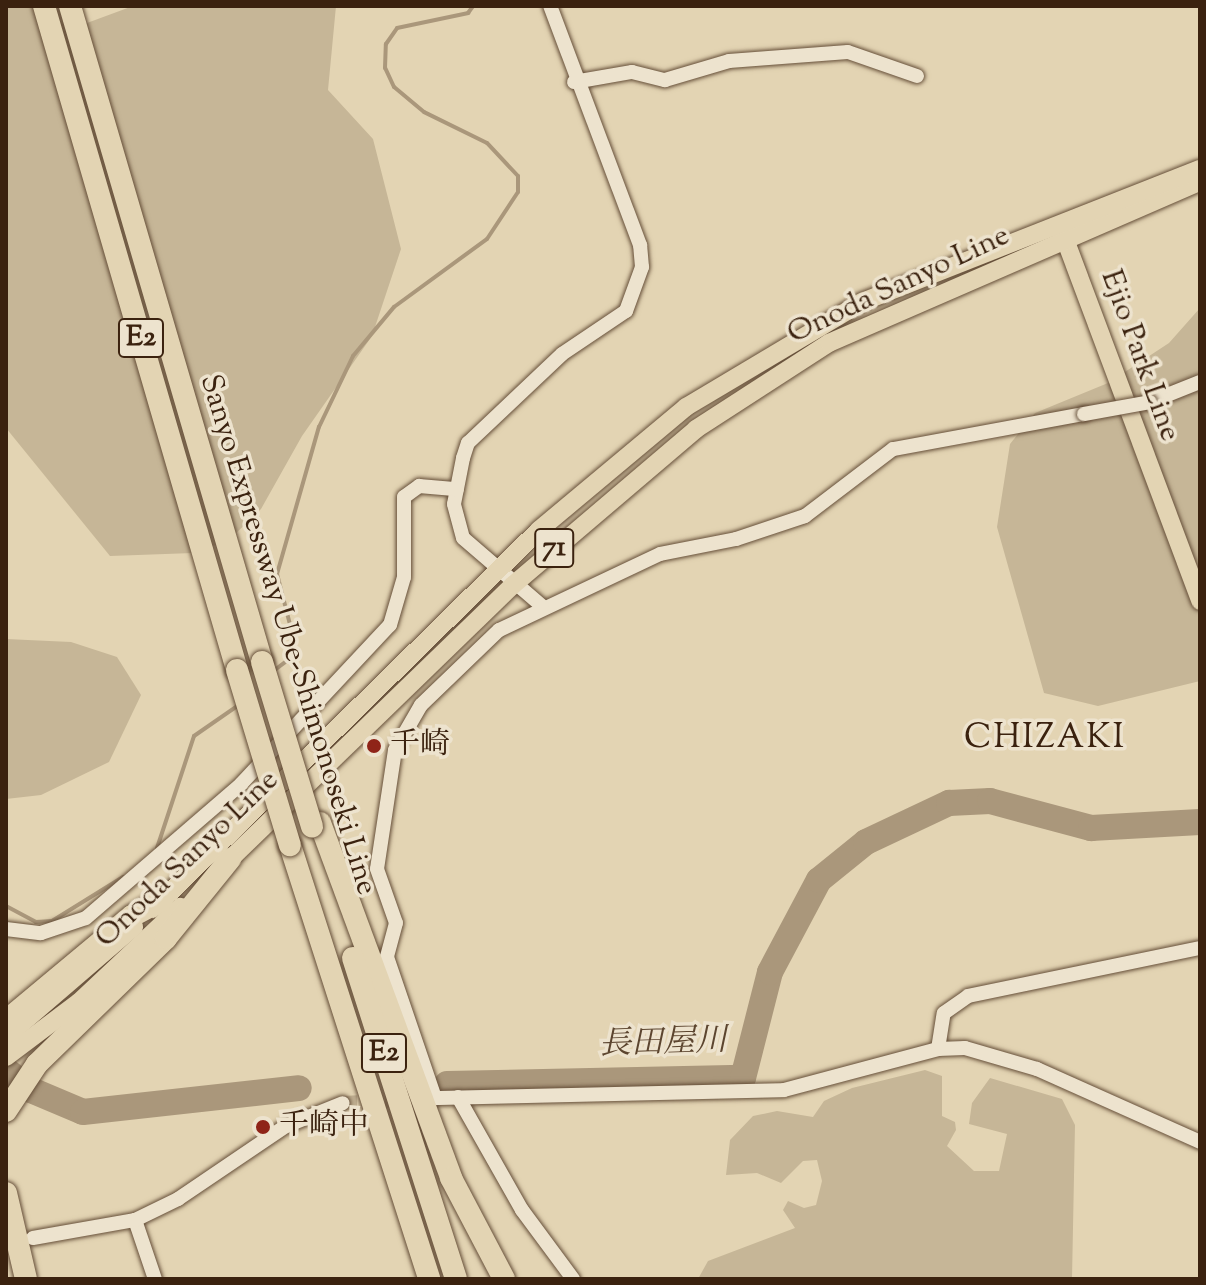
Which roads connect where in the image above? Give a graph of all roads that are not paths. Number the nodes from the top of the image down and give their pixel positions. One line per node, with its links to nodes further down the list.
1 (44, 6): 27 (highway, Sanyo Expressway Ube-Shimonoseki Line / E2, bridge)
2 (70, 6): 15 (highway, Sanyo Expressway Ube-Shimonoseki Line / E2, bridge)
3 (550, 6): 5 (street)
4 (917, 76): 5 (street)
5 (574, 82): 11 (street)
6 (1200, 169): 8 (main road, Onoda Sanyo Line / 71)
7 (1200, 182): 9 (main road, Onoda Sanyo Line / 71)
8 (1059, 220): 9 (main road, Ejio Park Line); 12 (main road, Onoda Sanyo Line / 71)
9 (1066, 242): 12 (main road, Onoda Sanyo Line / 71); 13 (main road, Ejio Park Line)
10 (1200, 382): 14 (street, bridge)
11 (457, 489): 12 (street); 18 (street)
12 (507, 580): 14 (street); 16 (main road, Onoda Sanyo Line / 71); 17 (main road, Onoda Sanyo Line / 71)
13 (1200, 601)
14 (542, 606): 24 (street)
15 (316, 825): 32 (highway); 37 (highway, Sanyo Expressway Ube-Shimonoseki Line / E2)
16 (230, 859): 23 (main road, Onoda Sanyo Line / 71); 26 (highway)
17 (162, 900): 20 (highway); 21 (main road, Onoda Sanyo Line / 71)
18 (6, 929)
19 (1200, 948): 22 (street)
20 (6, 1021)
21 (6, 1037)
22 (938, 1049): 24 (street); 28 (street)
23 (6, 1057)
24 (458, 1097): 40 (street)
25 (343, 1103): 30 (street)
26 (6, 1111)
27 (380, 1130): 35 (highway); 36 (highway, Sanyo Expressway Ube-Shimonoseki Line / E2)
28 (1200, 1142)
29 (6, 1193): 33 (highway)
30 (135, 1220): 31 (street); 34 (street)
31 (33, 1238)
32 (481, 1243): 38 (street); 39 (highway)
33 (26, 1279)
34 (155, 1279)
35 (414, 1279)
36 (429, 1279)
37 (456, 1279)
38 (491, 1279)
39 (504, 1279)
40 (573, 1279)

